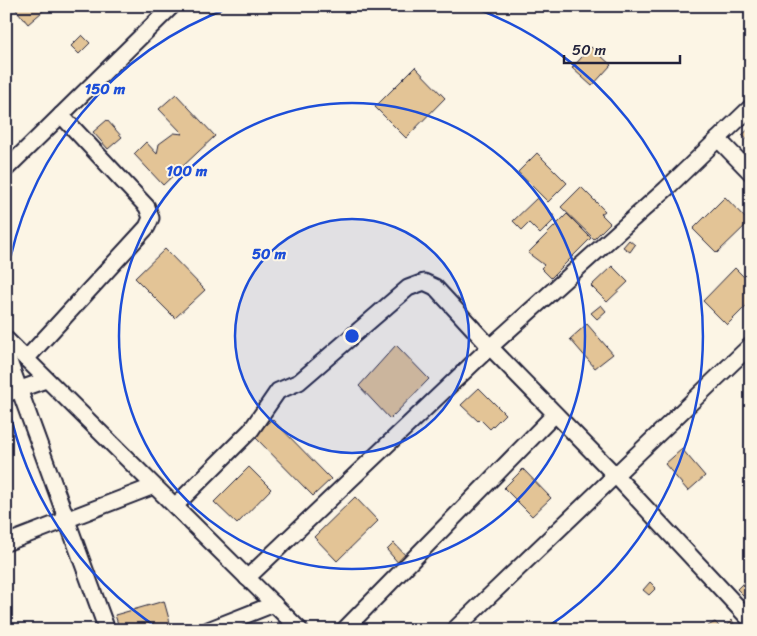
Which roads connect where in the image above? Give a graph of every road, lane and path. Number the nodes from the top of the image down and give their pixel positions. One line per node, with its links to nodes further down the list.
1 (172, 6): 3 (street)
2 (751, 107): 4 (street)
3 (61, 115): 5 (street); 11 (street)
4 (718, 139): 6 (street); 9 (street)
5 (6, 169)
6 (751, 173)
7 (6, 338): 11 (street)
8 (751, 345): 15 (street)
9 (490, 347): 14 (street); 17 (street); 20 (street)
10 (6, 353): 13 (street)
11 (26, 359): 12 (street)
12 (46, 380): 13 (street); 16 (street)
13 (13, 392): 18 (street)
14 (555, 414): 15 (street); 26 (street)
15 (616, 476): 22 (street); 27 (street)
16 (154, 486): 17 (street); 18 (street)
17 (175, 506): 20 (street)
18 (67, 521): 19 (street); 23 (street)
19 (6, 543)
20 (247, 578): 21 (street)
21 (274, 604): 24 (street); 25 (street)
22 (751, 621)
23 (106, 630)
24 (208, 630)
25 (300, 630)
26 (344, 630)
27 (454, 630)

